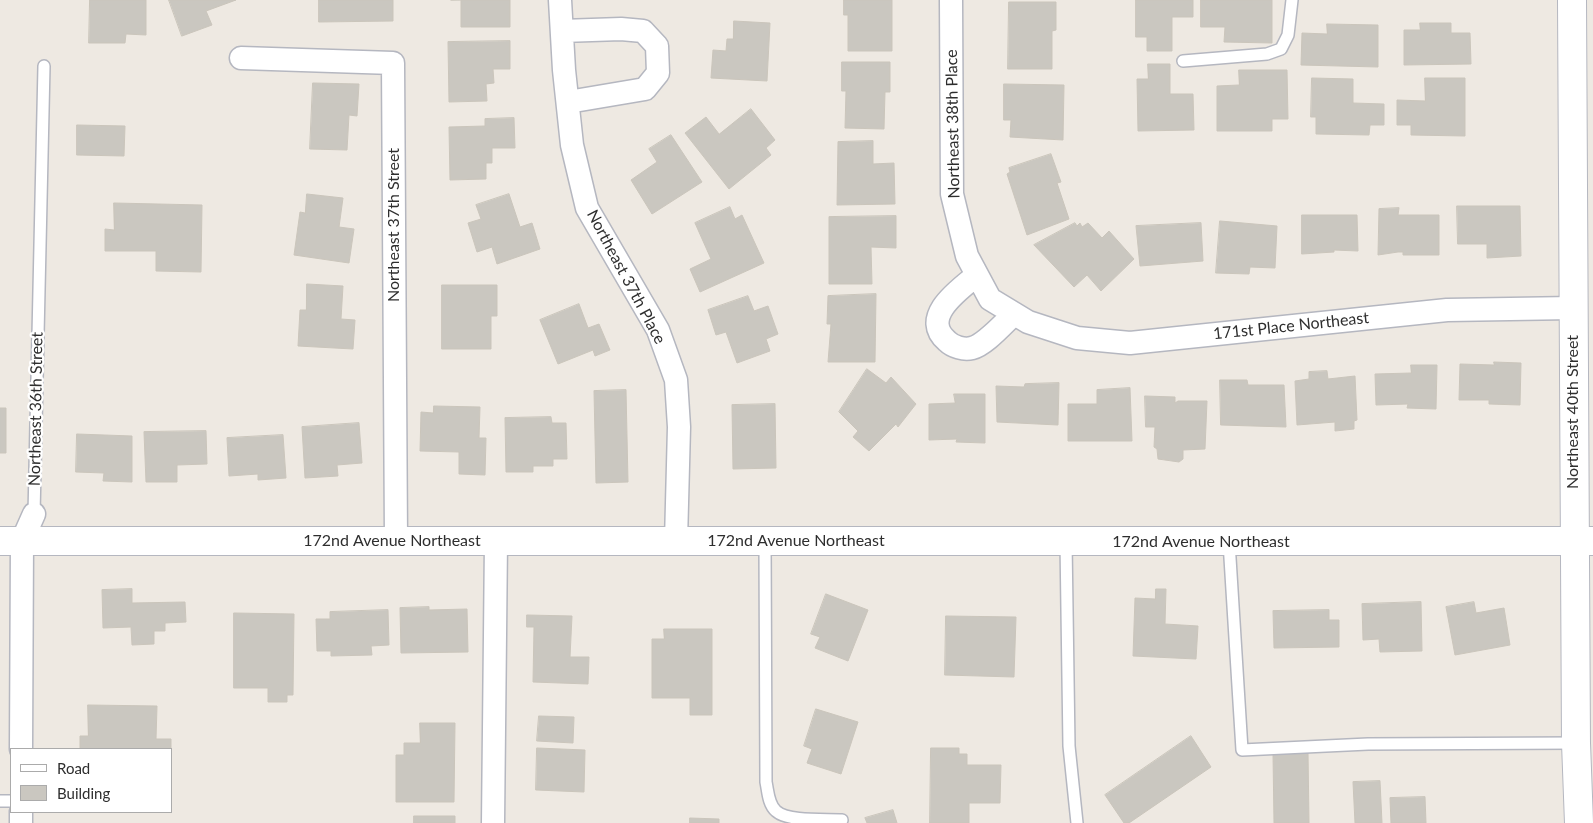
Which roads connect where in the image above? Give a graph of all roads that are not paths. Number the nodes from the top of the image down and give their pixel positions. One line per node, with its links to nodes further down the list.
1 (560, 0): 5 (street, Northeast 37th Place)
2 (952, 0): 10 (street, Northeast 38th Place)
3 (1292, 0): 7 (lane)
4 (1572, 0): 12 (street, Northeast 40th Street)
5 (562, 30): 9 (street, Northeast 37th Place); 9 (street)
6 (241, 58): 15 (street, Northeast 37th Street)
7 (1183, 61)
8 (44, 66): 14 (lane, Northeast 36th Street)
9 (568, 102): 18 (street, Northeast 37th Place)
10 (977, 275): 11 (street, Northeast 38th Place); 13 (street)
11 (990, 299): 13 (street, 171st Place Northeast)
12 (1573, 308): 13 (street, 171st Place Northeast); 20 (street, Northeast 40th Street)
13 (1014, 314)
14 (34, 514): 16 (street, Northeast 36th Street)
15 (396, 540): 16 (street, 172nd Avenue Northeast); 17 (street, 172nd Avenue Northeast)
16 (11, 541): 24 (street, Northeast 36th Street)
17 (496, 541): 18 (street, 172nd Avenue Northeast); 26 (street)
18 (676, 541): 19 (street, 172nd Avenue Northeast)
19 (765, 541): 21 (street, 172nd Avenue Northeast); 25 (lane)
20 (1584, 541): 22 (street, 172nd Avenue Northeast); 23 (street, Northeast 40th Street)
21 (1066, 542): 22 (street, 172nd Avenue Northeast); 27 (lane)
22 (1229, 542): 23 (lane)
23 (1576, 743): 28 (street, Northeast 40th Street)
24 (22, 748)
25 (842, 820)
26 (493, 823)
27 (1077, 823)
28 (1579, 823)

